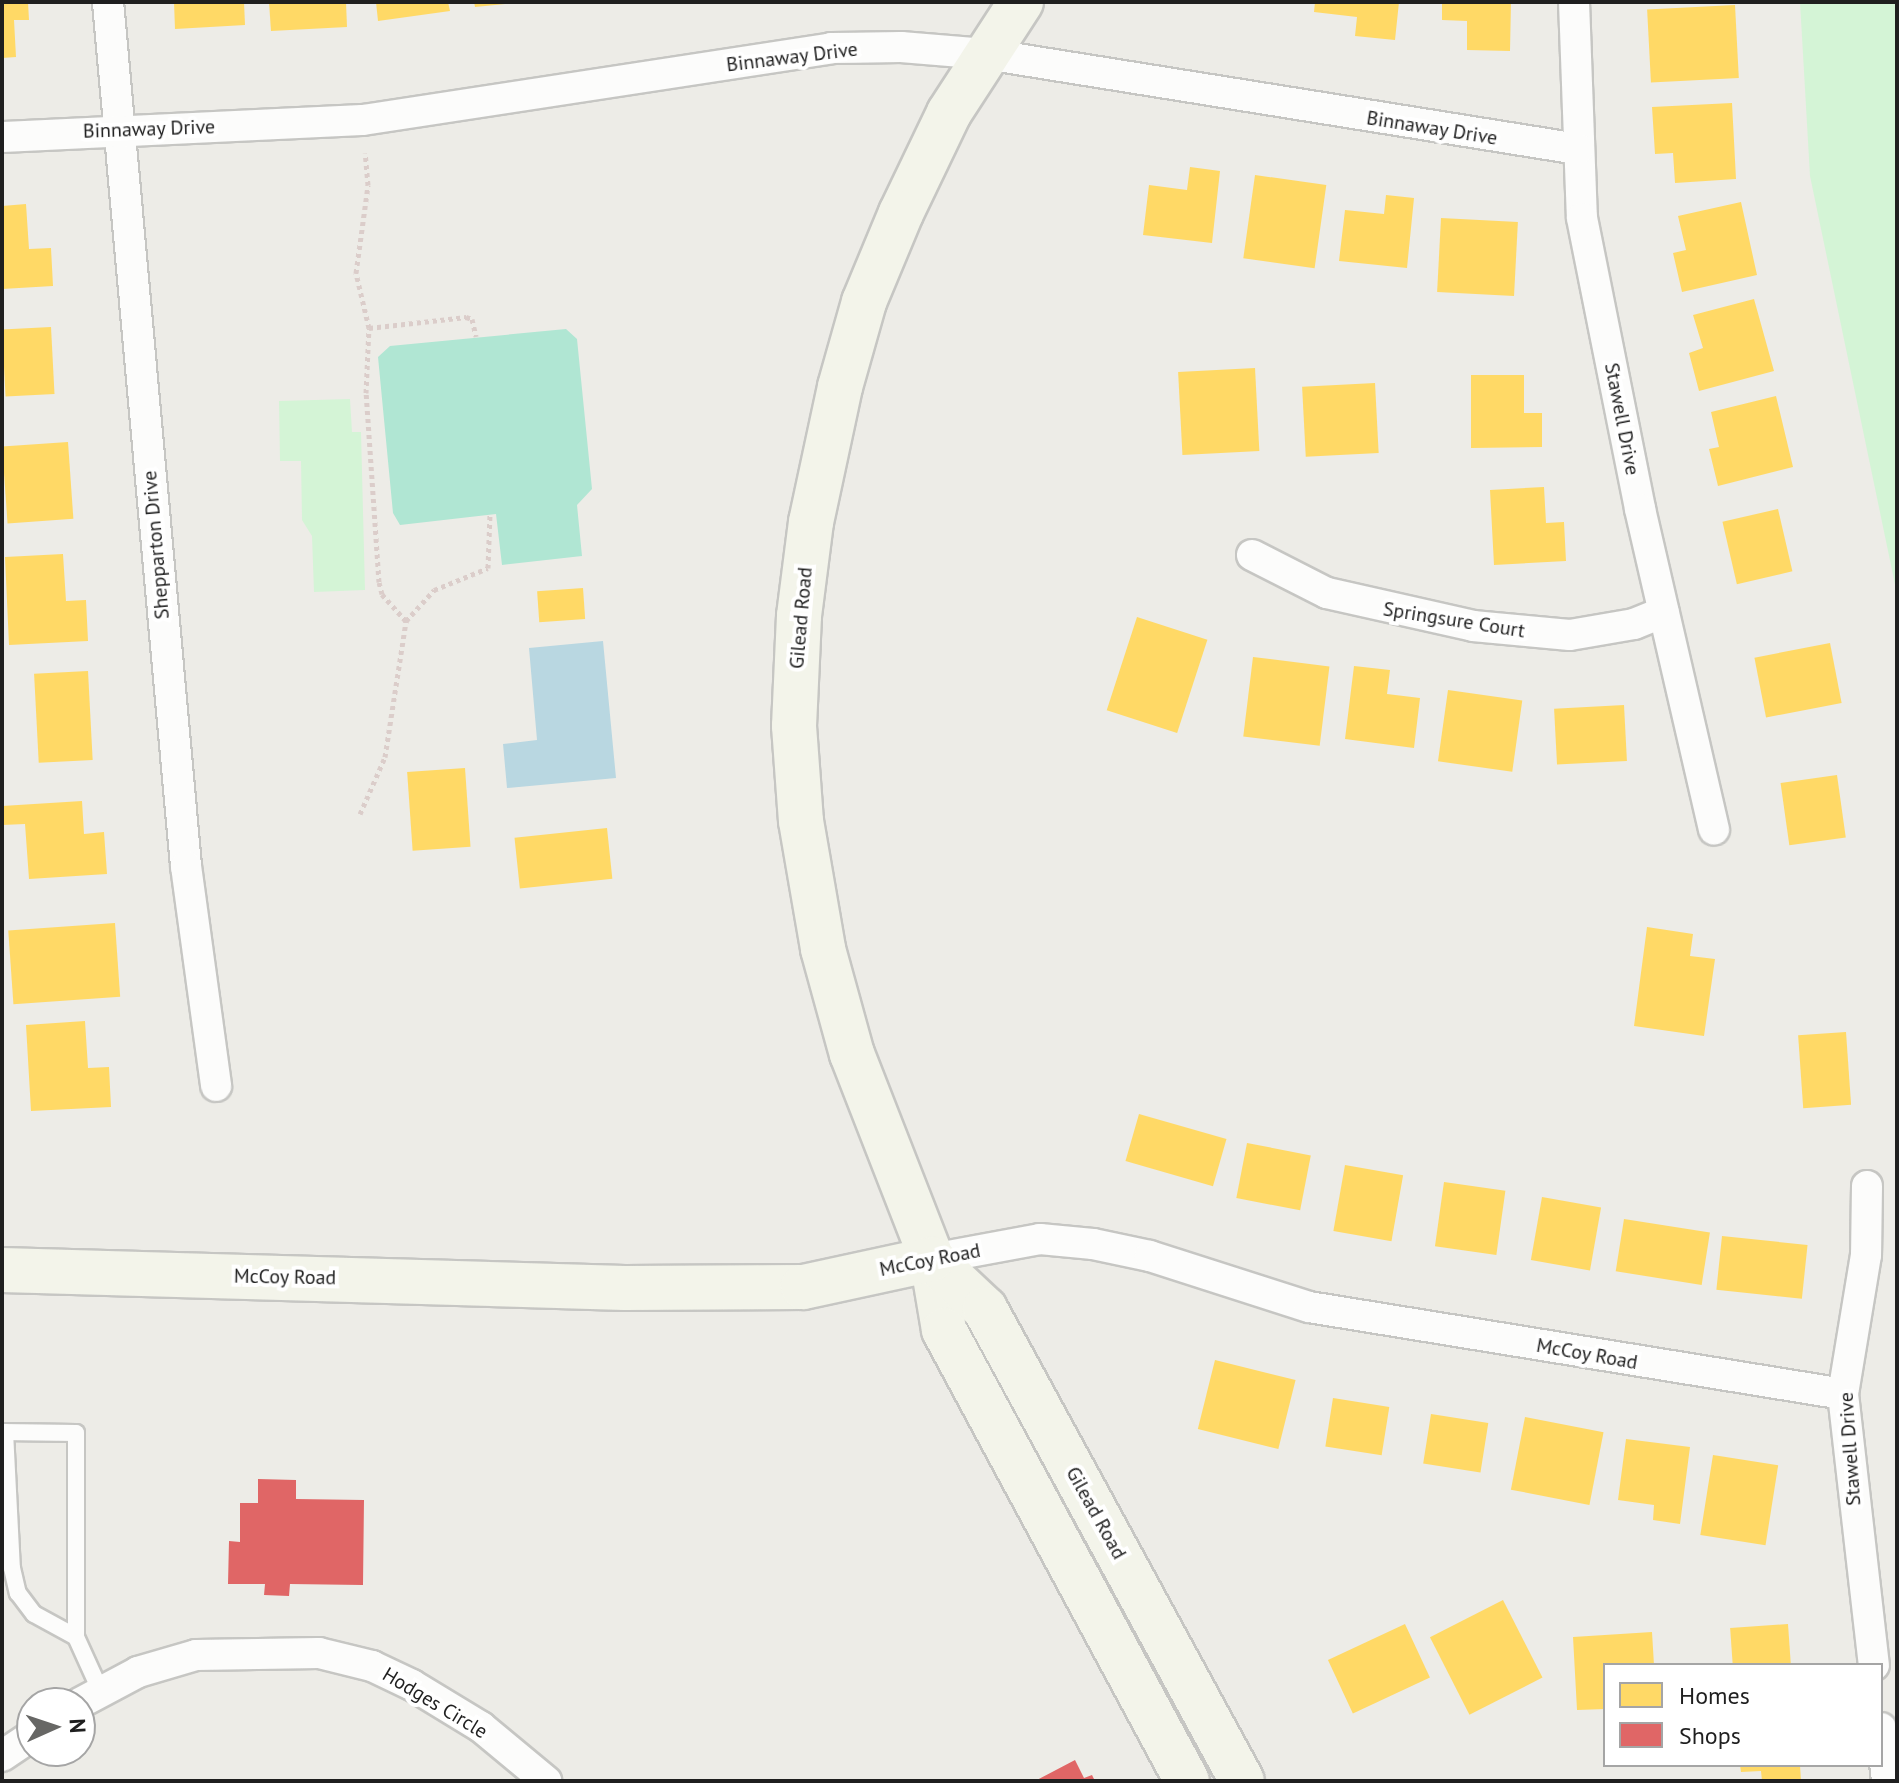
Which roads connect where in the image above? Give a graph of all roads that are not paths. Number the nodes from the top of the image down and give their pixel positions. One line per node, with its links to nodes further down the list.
1 (108, 2): 5 (street, Shepparton Drive)
2 (1021, 2): 4 (main road, Gilead Road)
3 (1574, 2): 7 (street, Stawell Drive)
4 (986, 54): 5 (street, Binnaway Drive); 7 (street, Binnaway Drive); 13 (main road, Gilead Road)
5 (118, 129): 6 (street, Binnaway Drive); 11 (street, Shepparton Drive)
6 (2, 137)
7 (1578, 149): 9 (street, Stawell Drive)
8 (1252, 555): 9 (street, Springsure Court)
9 (1664, 612): 10 (street, Stawell Drive)
10 (1714, 830)
11 (216, 1086)
12 (1867, 1186): 15 (street, Stawell Drive)
13 (932, 1259): 14 (main road, McCoy Road); 15 (street, McCoy Road); 23 (main road, Gilead Road); 24 (main road, Gilead Road)
14 (2, 1270)
15 (1843, 1394): 18 (street, Stawell Drive)
16 (4, 1432): 17 (lane); 17 (lane)
17 (76, 1637): 19 (lane)
18 (1874, 1663)
19 (87, 1687)
20 (96, 1695): 22 (street, Hodges Circle)
21 (1883, 1746): 25 (street)
22 (546, 1781)
23 (1187, 1781)
24 (1242, 1781)
25 (1887, 1781)

